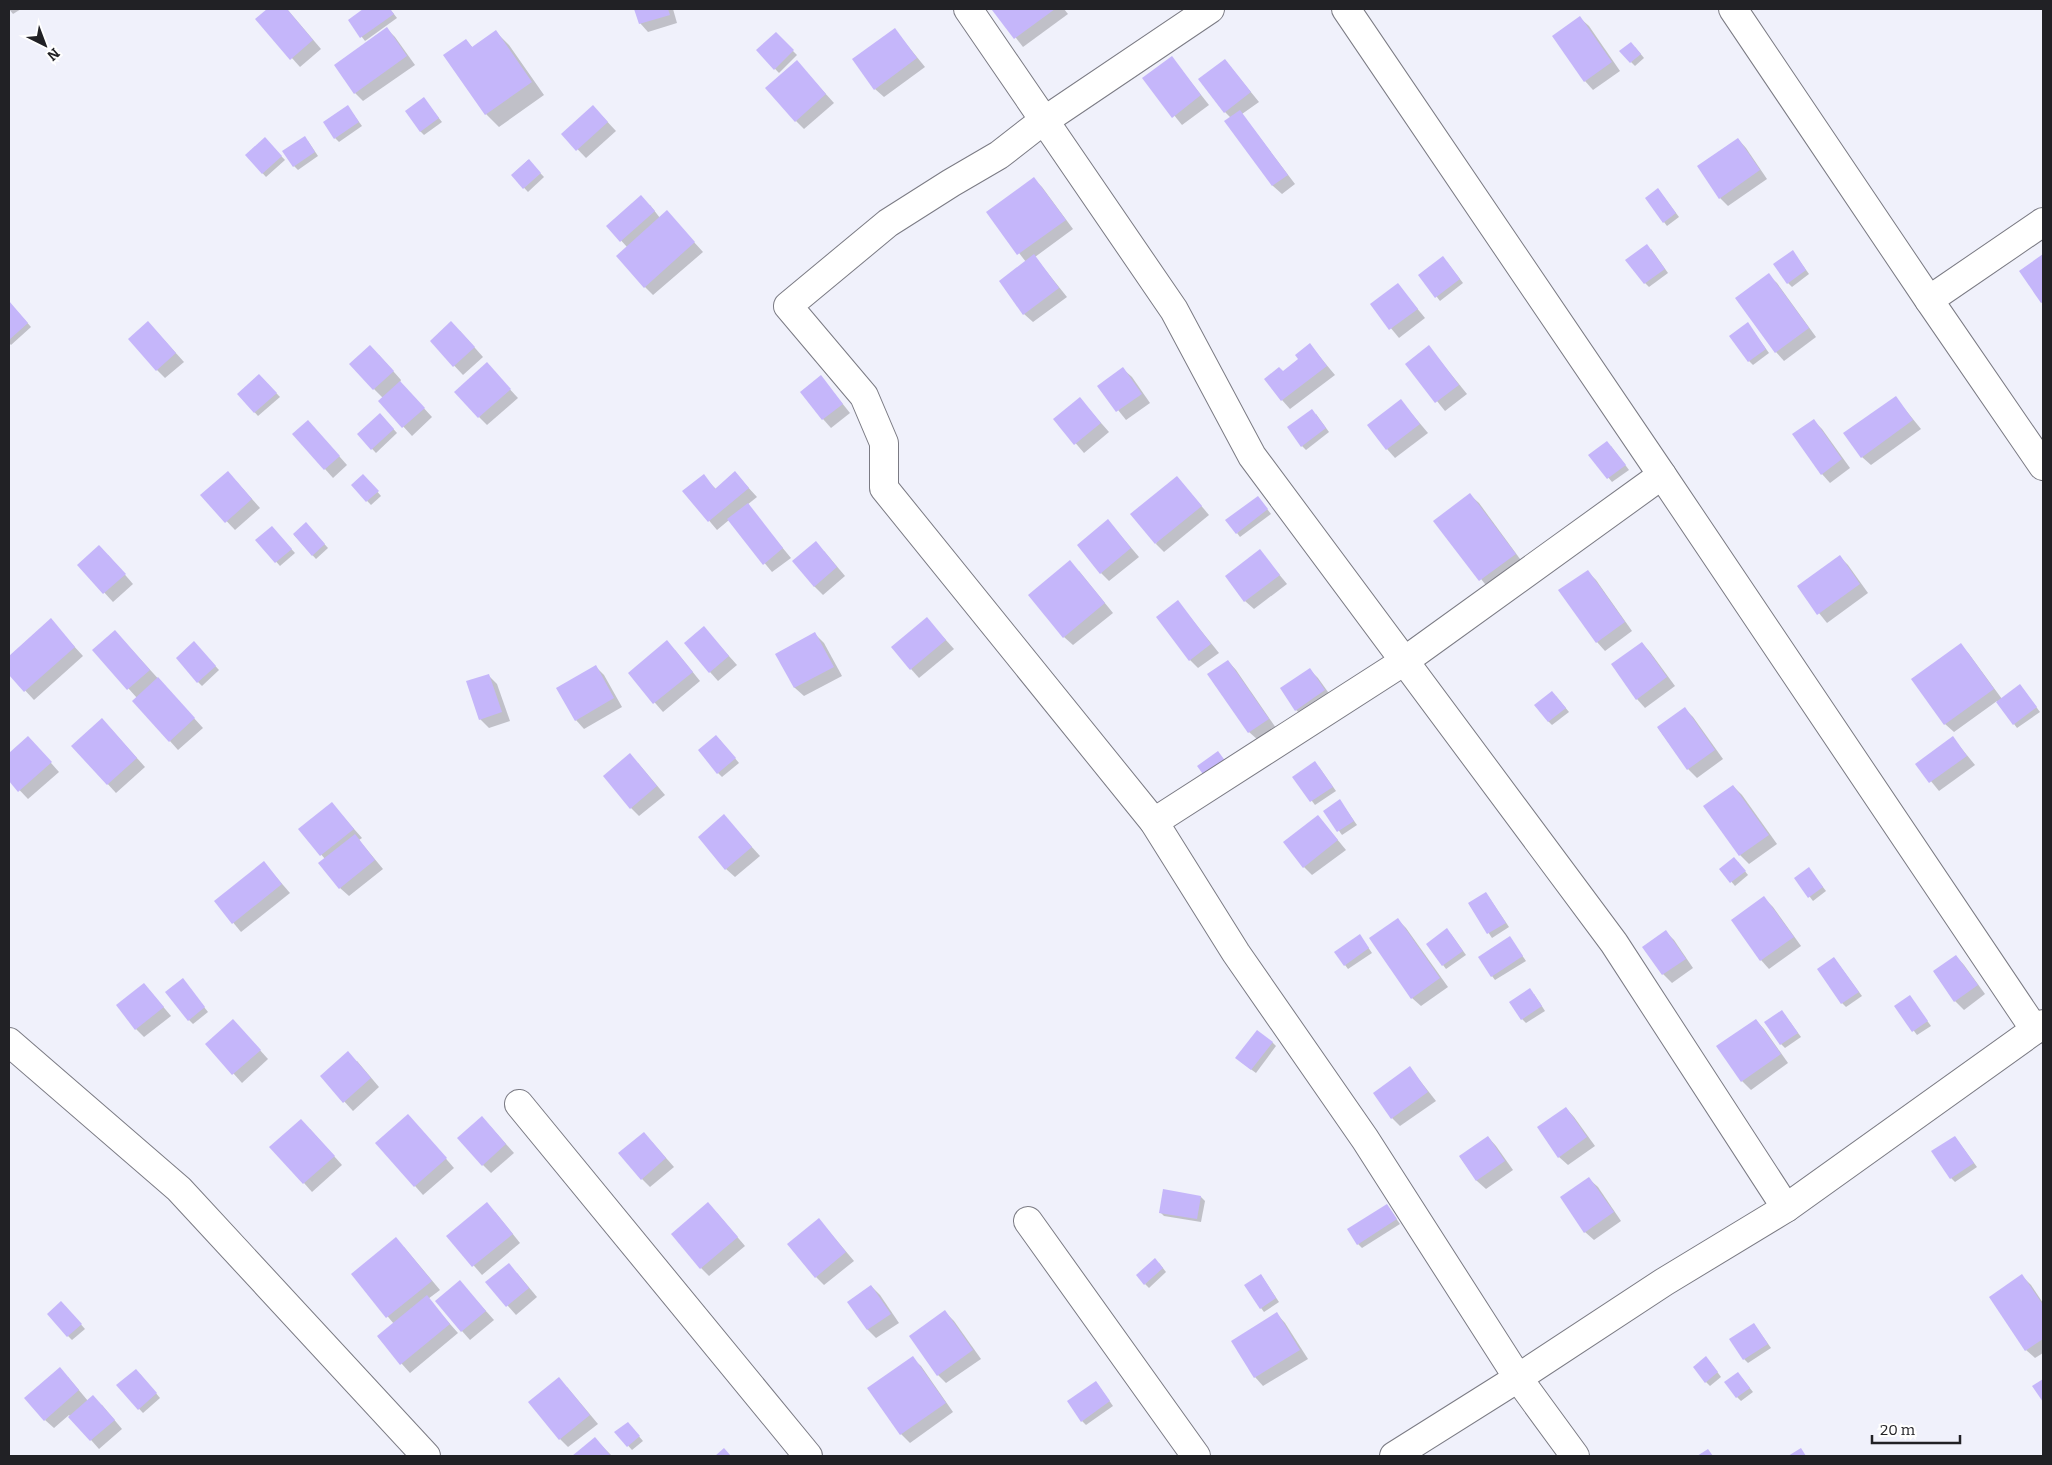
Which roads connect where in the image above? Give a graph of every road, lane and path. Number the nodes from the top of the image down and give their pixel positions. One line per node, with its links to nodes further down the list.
1 (968, 9): 5 (street)
2 (1210, 9): 5 (street)
3 (1346, 9): 9 (street)
4 (1733, 9): 7 (street)
5 (1046, 120): 10 (street); 11 (street)
6 (2043, 222): 7 (street)
7 (1929, 300): 8 (street)
8 (2043, 466)
9 (1662, 475): 10 (street); 12 (street)
10 (1403, 662): 11 (street); 15 (street)
11 (1154, 822): 17 (street)
12 (2039, 1027): 15 (street)
13 (9, 1042): 18 (street)
14 (519, 1104): 19 (street)
15 (1786, 1208): 17 (street)
16 (1028, 1221): 20 (street)
17 (1518, 1378): 21 (street); 22 (street)
18 (426, 1456)
19 (808, 1456)
20 (1196, 1456)
21 (1394, 1456)
22 (1575, 1456)

